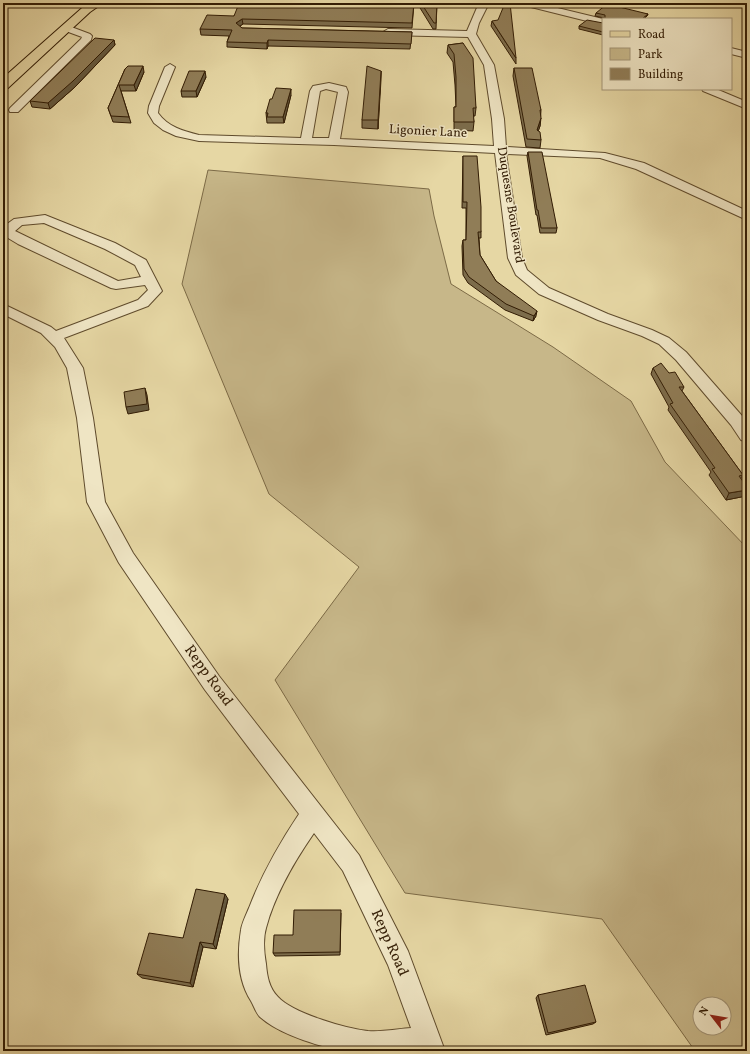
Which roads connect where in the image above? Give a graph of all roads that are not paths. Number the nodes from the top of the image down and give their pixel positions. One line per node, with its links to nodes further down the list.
1 (97, 3): 5 (main road)
2 (484, 3): 7 (street)
3 (526, 3): 4 (street)
4 (602, 22)
5 (66, 28): 11 (main road); 14 (street)
6 (377, 32): 7 (street)
7 (471, 34): 17 (street, Duquesne Boulevard)
8 (732, 51): 9 (street)
9 (747, 55)
10 (170, 67): 15 (street, Ligonier Lane)
11 (3, 85)
12 (709, 90): 13 (street)
13 (747, 106)
14 (14, 110)
15 (306, 141): 16 (street, Ligonier Lane); 16 (street)
16 (334, 142): 17 (street, Ligonier Lane)
17 (500, 150): 18 (street, Ligonier Lane); 22 (street, Duquesne Boulevard)
18 (747, 216)
19 (150, 280): 19 (street); 21 (street)
20 (3, 308): 21 (street, Repp Road)
21 (53, 337): 23 (street, Repp Road)
22 (747, 436)
23 (313, 814): 24 (street, Repp Road); 24 (street)
24 (430, 1046)

